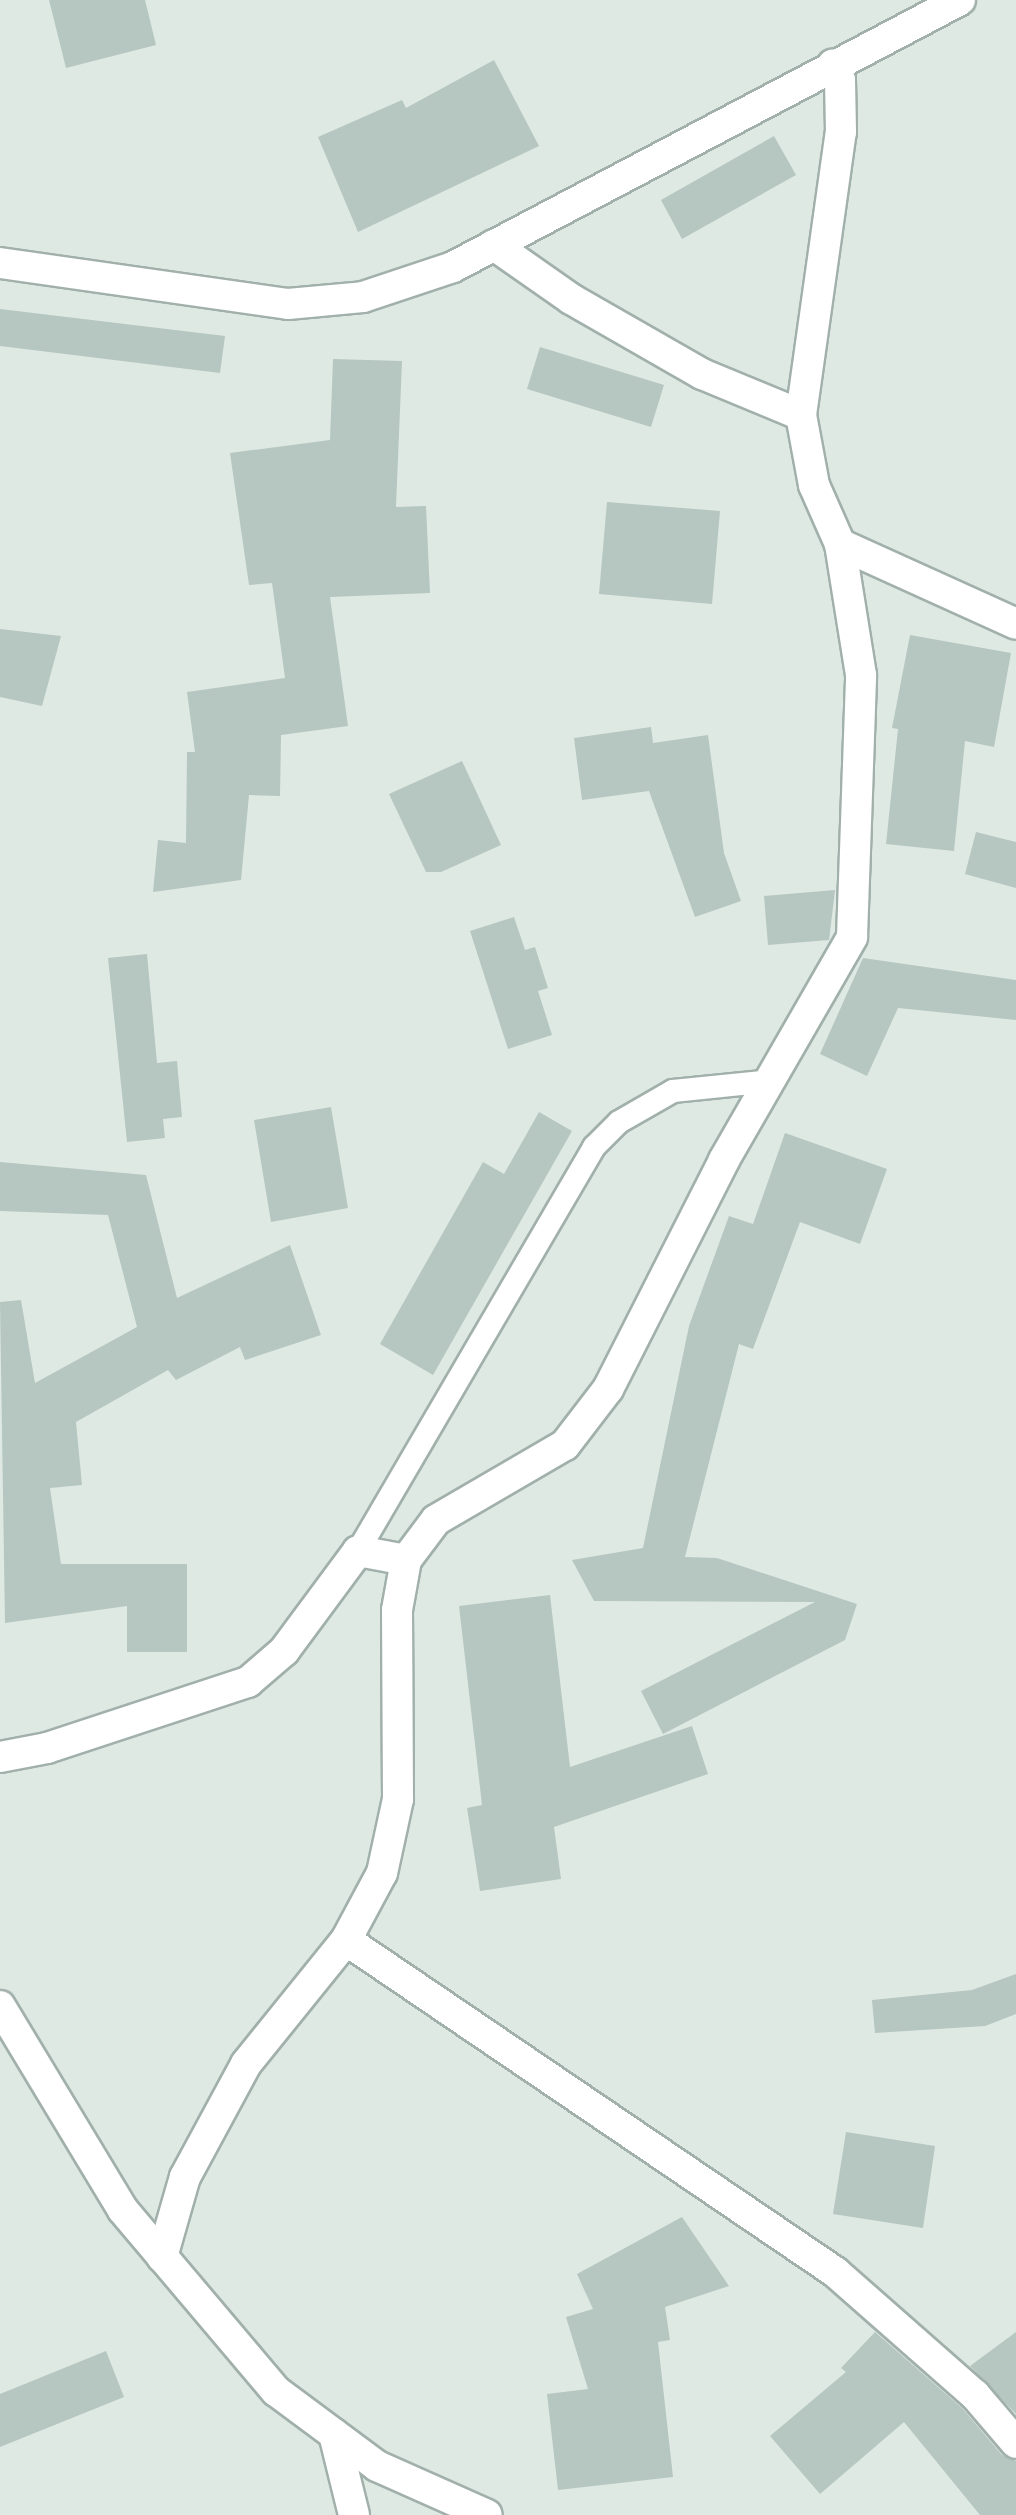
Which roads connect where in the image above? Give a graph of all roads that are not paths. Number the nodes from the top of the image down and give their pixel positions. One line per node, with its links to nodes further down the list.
1 (960, 0): 2 (street)
2 (833, 65): 3 (street); 5 (street)
3 (494, 245): 4 (street); 5 (street)
4 (0, 263)
5 (801, 416): 6 (street)
6 (840, 544): 7 (street); 8 (street)
7 (1016, 624)
8 (772, 1081): 9 (lane); 10 (street)
9 (358, 1551): 10 (street); 11 (street)
10 (406, 1560): 12 (street)
11 (0, 1757)
12 (346, 1940): 14 (street); 16 (street)
13 (0, 2006): 14 (street)
14 (162, 2256): 15 (street)
15 (334, 2434): 17 (street); 18 (street)
16 (1016, 2443)
17 (354, 2515)
18 (487, 2515)

